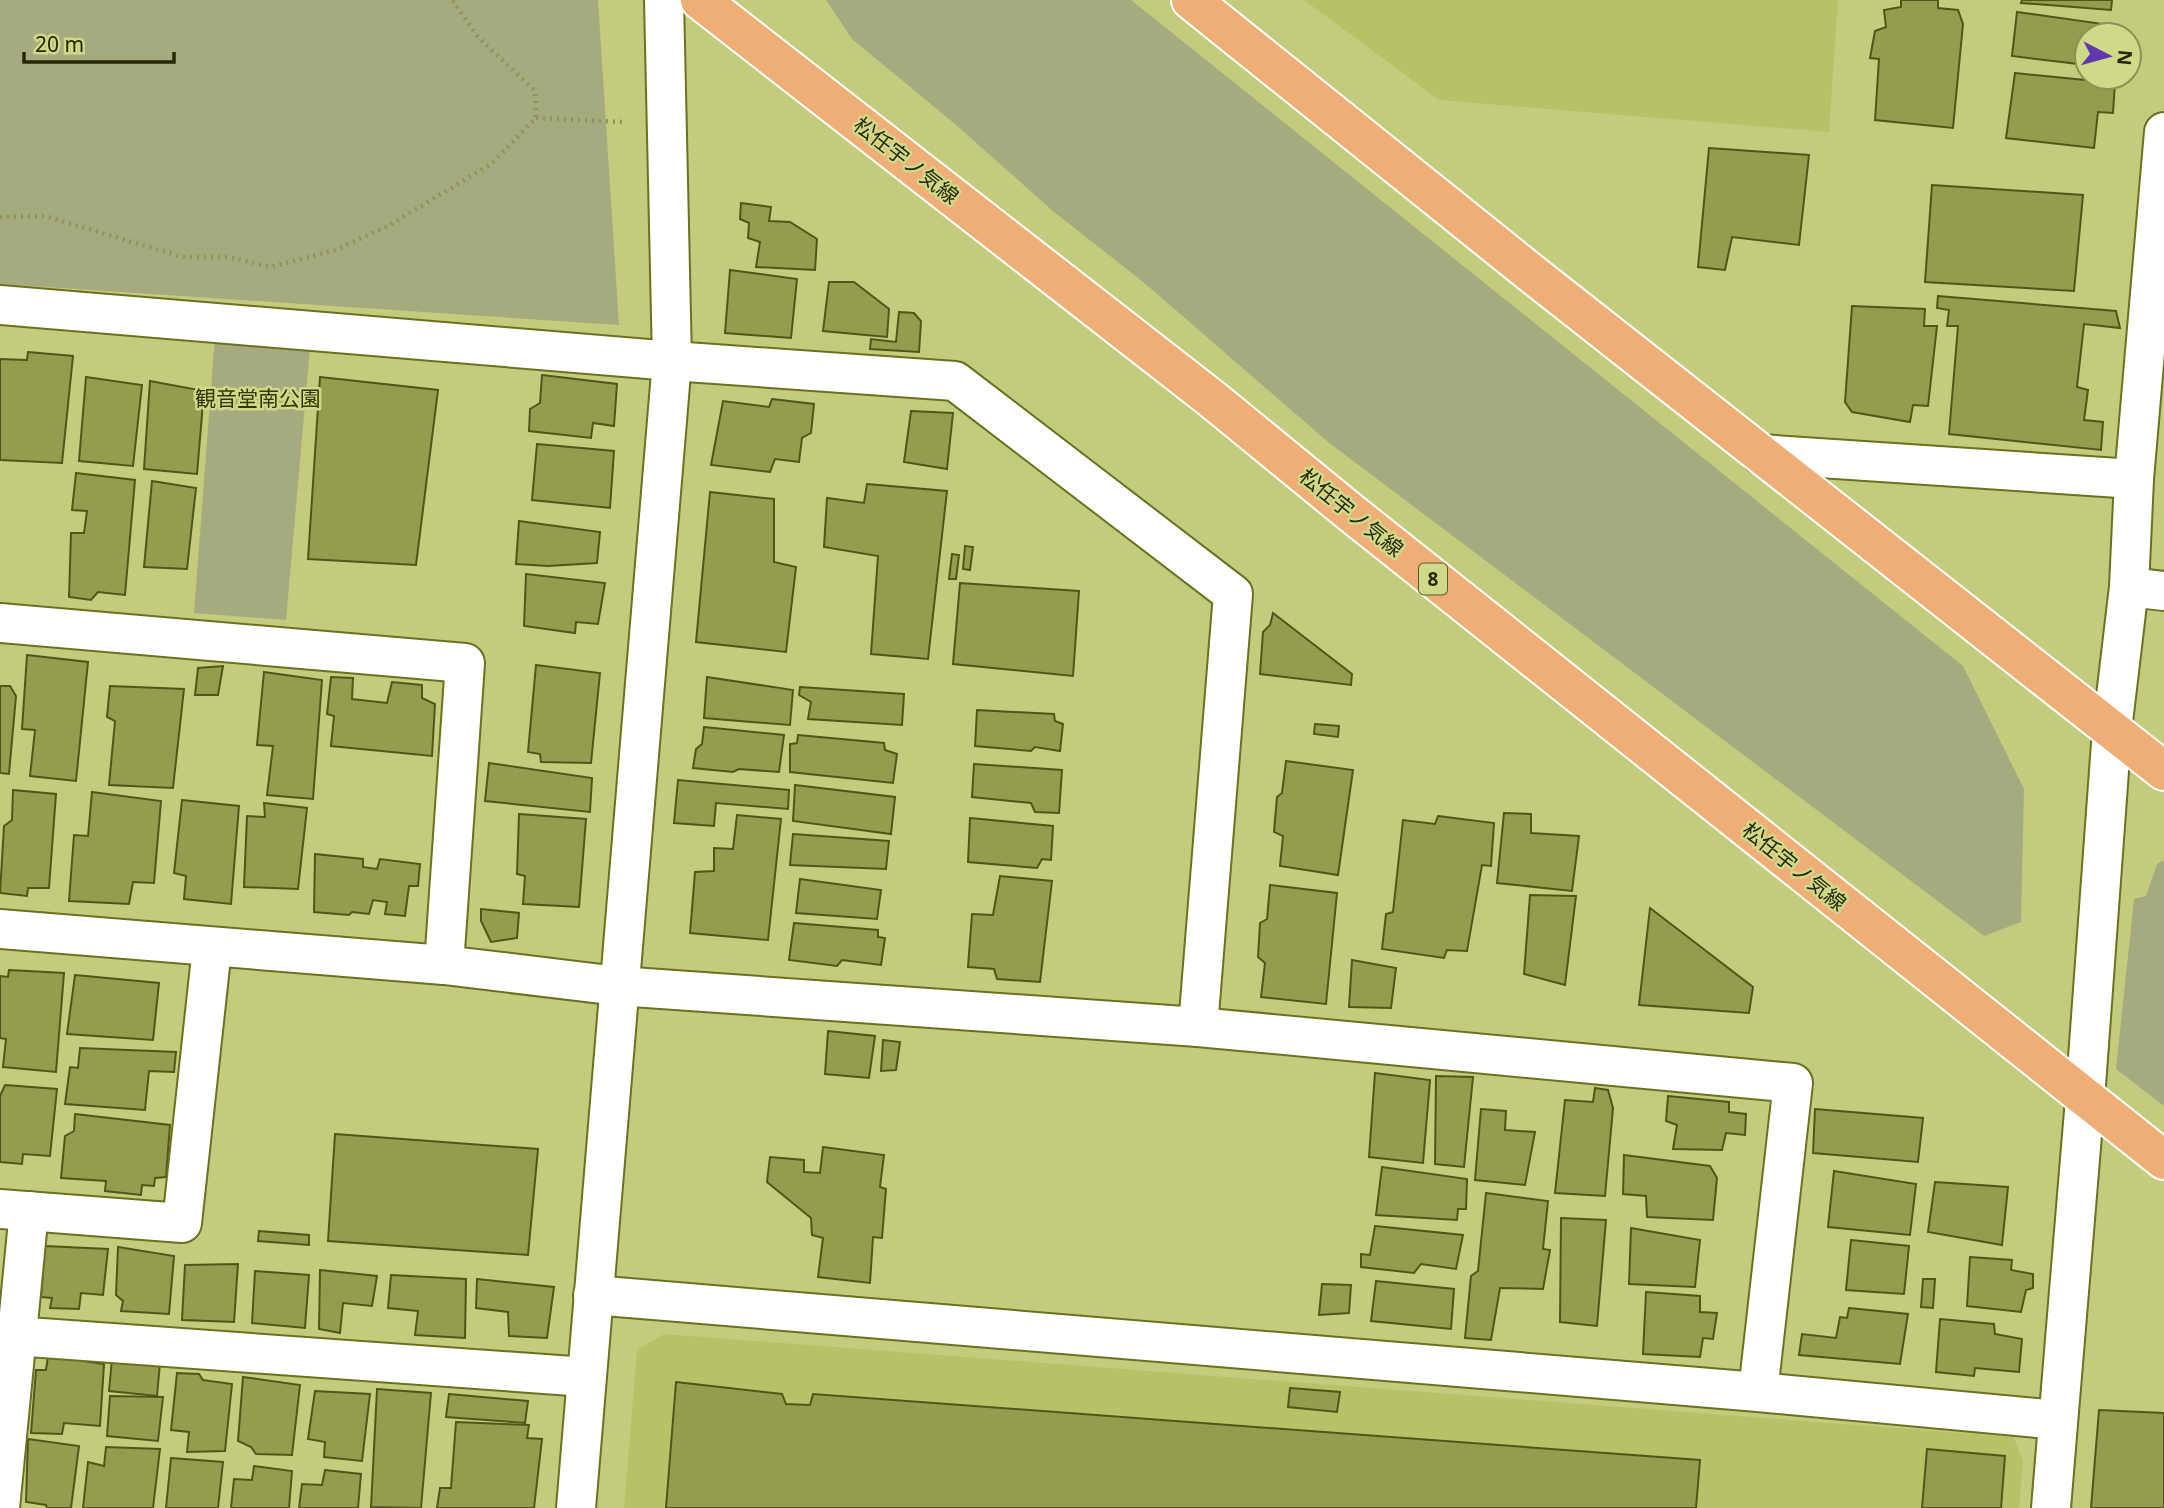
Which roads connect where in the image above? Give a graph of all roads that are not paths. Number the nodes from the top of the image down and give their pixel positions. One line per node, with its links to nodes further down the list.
1 (664, 0): 6 (street)
2 (699, 0): 18 (main road, 松任宇ノ気線 / 8)
3 (1191, 0): 7 (main road)
4 (2164, 132): 8 (street)
5 (0, 305): 6 (street)
6 (672, 361): 16 (street); 17 (street)
7 (1760, 454): 8 (street); 11 (main road)
8 (2134, 479): 9 (street)
9 (2147, 589): 11 (street)
10 (0, 624): 15 (street)
11 (2112, 730): 12 (main road); 18 (street)
12 (2164, 771)
13 (0, 929): 14 (street)
14 (212, 948): 15 (street); 20 (street)
15 (444, 965): 16 (street)
16 (618, 986): 17 (street); 21 (street)
17 (1198, 1027): 24 (street)
18 (2085, 1099): 19 (main road, 松任宇ノ気線 / 8); 25 (street)
19 (2164, 1160)
20 (14, 1210): 22 (street)
21 (593, 1295): 23 (street); 24 (street)
22 (8, 1336): 23 (street); 26 (street)
23 (586, 1377): 27 (street)
24 (1758, 1392): 25 (street)
25 (2058, 1420): 28 (street)
26 (0, 1508)
27 (576, 1508)
28 (2051, 1508)

